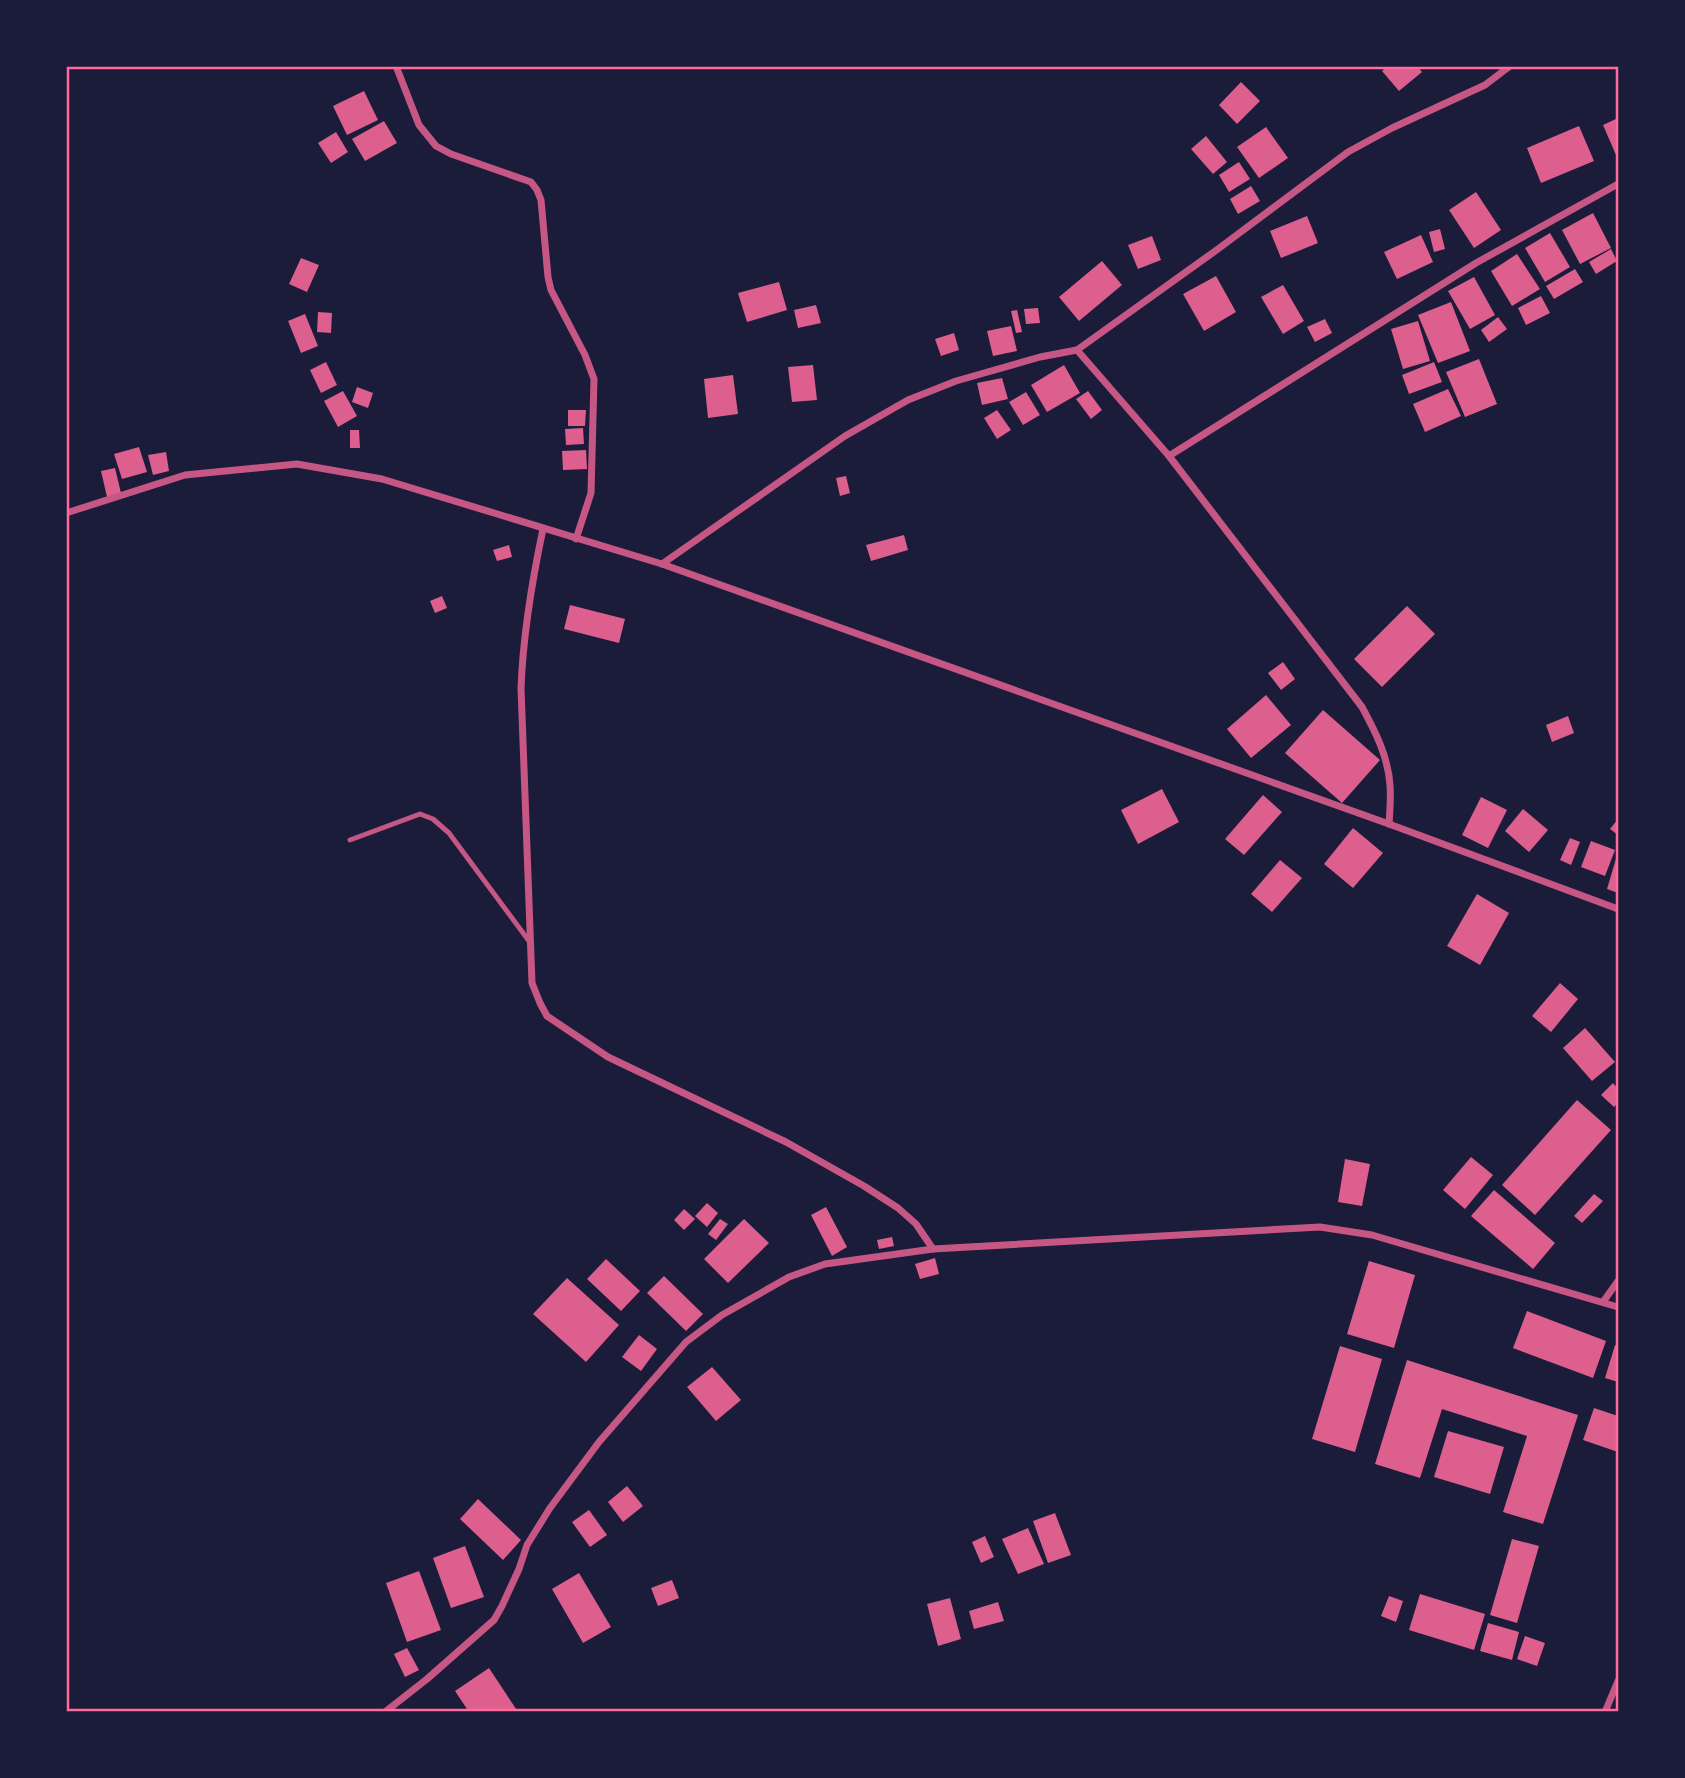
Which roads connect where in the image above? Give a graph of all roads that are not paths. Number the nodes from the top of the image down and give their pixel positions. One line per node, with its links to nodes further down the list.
1 (396, 66): 8 (street)
2 (1510, 66): 4 (street)
3 (1619, 184): 5 (street)
4 (1077, 350): 5 (street); 9 (street)
5 (1169, 456): 10 (street)
6 (66, 513): 7 (street)
7 (543, 529): 8 (street); 13 (street)
8 (576, 538): 9 (street)
9 (662, 564): 10 (street)
10 (1390, 824): 12 (street)
11 (350, 840): 13 (lane)
12 (1619, 909)
13 (529, 941): 14 (street)
14 (933, 1249): 16 (street); 19 (street)
15 (1619, 1281): 16 (street)
16 (1603, 1302): 17 (street)
17 (1619, 1307)
18 (1619, 1681): 20 (street)
19 (386, 1712)
20 (1605, 1712)

